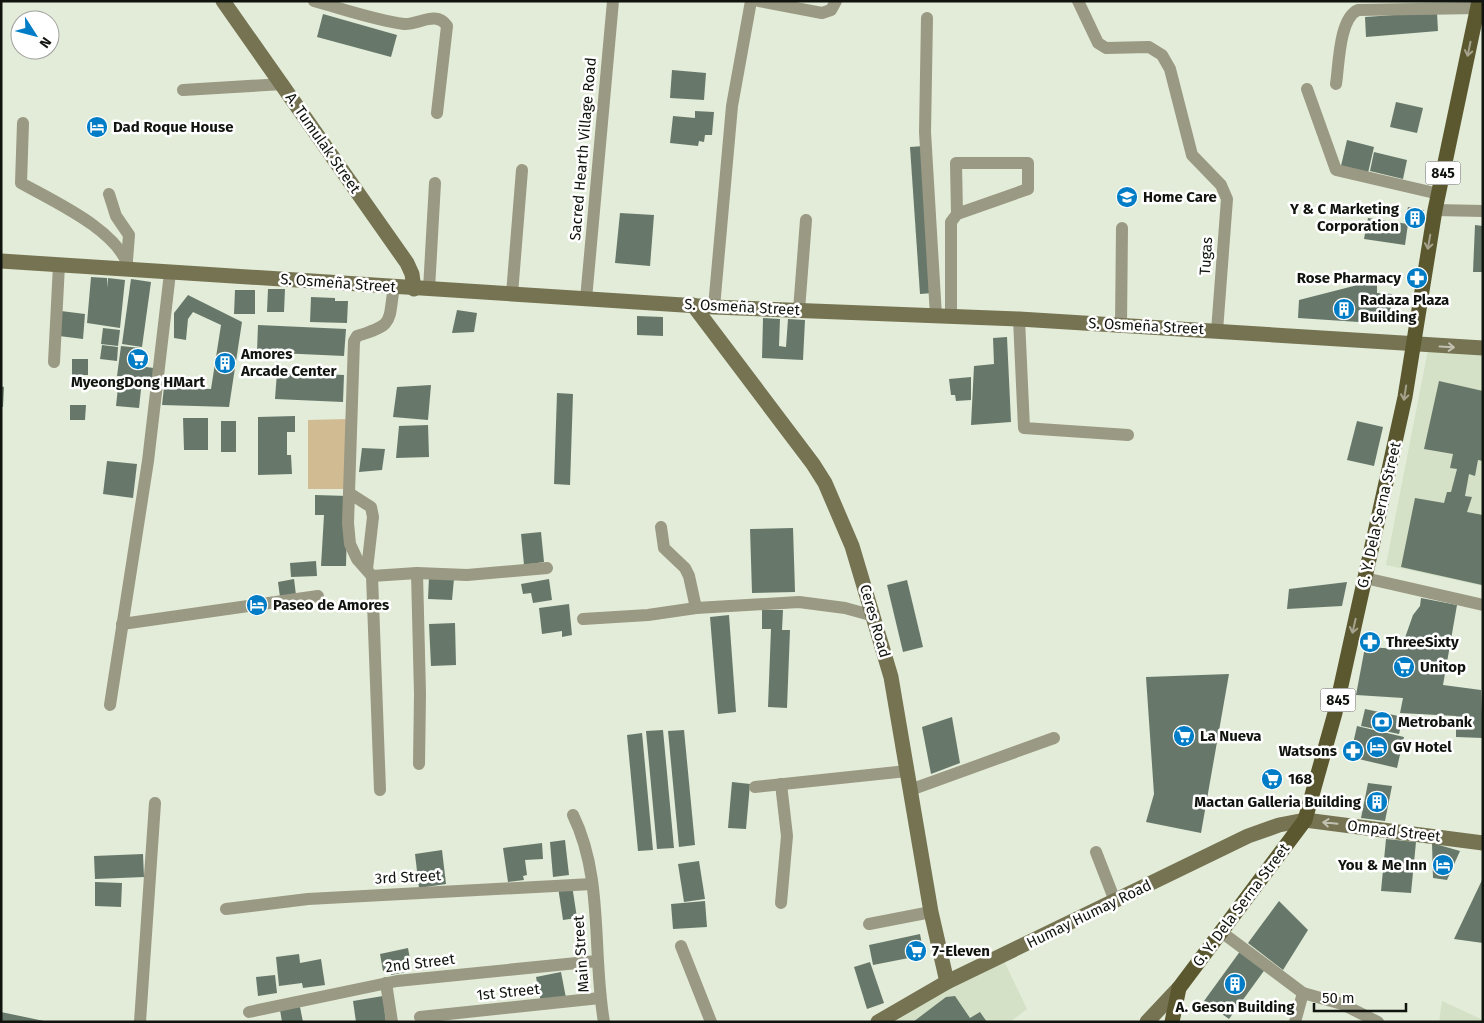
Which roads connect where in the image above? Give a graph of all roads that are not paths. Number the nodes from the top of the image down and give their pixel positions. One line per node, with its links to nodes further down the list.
1 (223, 1): 10 (street, A. Tumulak Street)
2 (314, 1): 14 (street)
3 (613, 1): 32 (street, Sacred Hearth Village Road)
4 (751, 1): 34 (street)
5 (759, 1): 6 (street)
6 (836, 1)
7 (1078, 1): 39 (street, Tugas)
8 (1478, 4): 11 (street); 19 (main road, G. Y. Dela Serna Street / 845, one-way to 19)
9 (927, 18): 36 (street)
10 (283, 84): 13 (street); 30 (street, A. Tumulak Street)
11 (1336, 84)
12 (1307, 89): 19 (street)
13 (183, 90)
14 (436, 113)
15 (24, 123): 27 (street)
16 (522, 170): 31 (street)
17 (435, 183): 30 (street)
18 (110, 194): 27 (street)
19 (1438, 194): 20 (main road, G. Y. Dela Serna Street / 845)
20 (1435, 210): 21 (street); 40 (main road, G. Y. Dela Serna Street / 845, one-way to 40)
21 (1483, 211)
22 (957, 214): 22 (street); 36 (street)
23 (806, 220): 35 (street)
24 (1122, 228): 38 (street)
25 (1, 261): 26 (street, S. Osmeña Street)
26 (59, 265): 27 (street, S. Osmeña Street); 42 (street)
27 (128, 265): 28 (street, S. Osmeña Street)
28 (170, 273): 29 (street, S. Osmeña Street); 55 (street)
29 (394, 286): 30 (street, S. Osmeña Street); 44 (street)
30 (421, 289): 31 (street, S. Osmeña Street)
31 (512, 294): 32 (street, S. Osmeña Street)
32 (586, 299): 33 (street, S. Osmeña Street)
33 (693, 304): 34 (street, S. Osmeña Street); 53 (street, Ceres Road)
34 (714, 307): 35 (street, S. Osmeña Street)
35 (799, 310): 36 (street, S. Osmeña Street)
36 (944, 316): 37 (street, S. Osmeña Street)
37 (1020, 319): 38 (street, S. Osmeña Street); 43 (street)
38 (1121, 325): 39 (street, S. Osmeña Street)
39 (1217, 331): 40 (street, S. Osmeña Street)
40 (1412, 345): 41 (street, S. Osmeña Street, one-way to 41); 49 (main road, G. Y. Dela Serna Street / 845, one-way to 49)
41 (1483, 348)
42 (54, 362)
43 (1128, 435)
44 (349, 493): 47 (street); 47 (street)
45 (661, 528): 52 (street)
46 (547, 568): 48 (street)
47 (369, 572): 48 (street); 62 (street)
48 (417, 572): 58 (street)
49 (1365, 578): 51 (street); 66 (main road, G. Y. Dela Serna Street / 845, one-way to 66)
50 (318, 596): 55 (street)
51 (1483, 604)
52 (696, 608): 53 (street); 54 (street)
53 (874, 616): 59 (street, Ceres Road)
54 (583, 619)
55 (122, 624): 56 (street)
56 (110, 705)
57 (1054, 738): 63 (street)
58 (419, 764)
59 (907, 771): 60 (street); 63 (street, Ceres Road)
60 (781, 784): 61 (street); 71 (street)
61 (755, 787)
62 (380, 790)
63 (910, 790): 73 (street, Ceres Road)
64 (155, 803): 85 (street)
65 (572, 815): 69 (street, Main Street)
66 (1305, 820): 67 (street, Ompad Street, one-way to 66); 70 (street, Humay Humay Road); 75 (main road, G. Y. Dela Serna Street / 845)
67 (1483, 843)
68 (1096, 852): 70 (street)
69 (592, 884): 72 (street, 3rd Street); 77 (street, Main Street)
70 (1115, 901): 78 (street, Humay Humay Road)
71 (781, 903)
72 (226, 909)
73 (931, 912): 74 (street); 78 (street, Ceres Road)
74 (869, 924)
75 (1220, 931): 80 (main road, G. Y. Dela Serna Street / 845); 81 (street)
76 (681, 946): 88 (street)
77 (597, 961): 79 (street, 2nd Street); 82 (street, Main Street)
78 (947, 982): 89 (street, Humay Humay Road)
79 (386, 983): 83 (street, 2nd Street); 86 (street)
80 (1179, 988): 90 (street); 91 (main road, 845)
81 (1304, 992): 92 (street); 93 (street)
82 (600, 998): 84 (street, 1st Street); 87 (street, Main Street)
83 (249, 1012)
84 (420, 1018)
85 (140, 1022)
86 (392, 1022)
87 (604, 1022)
88 (711, 1022)
89 (878, 1022)
90 (1147, 1022)
91 (1172, 1022)
92 (1295, 1022)
93 (1378, 1022)

